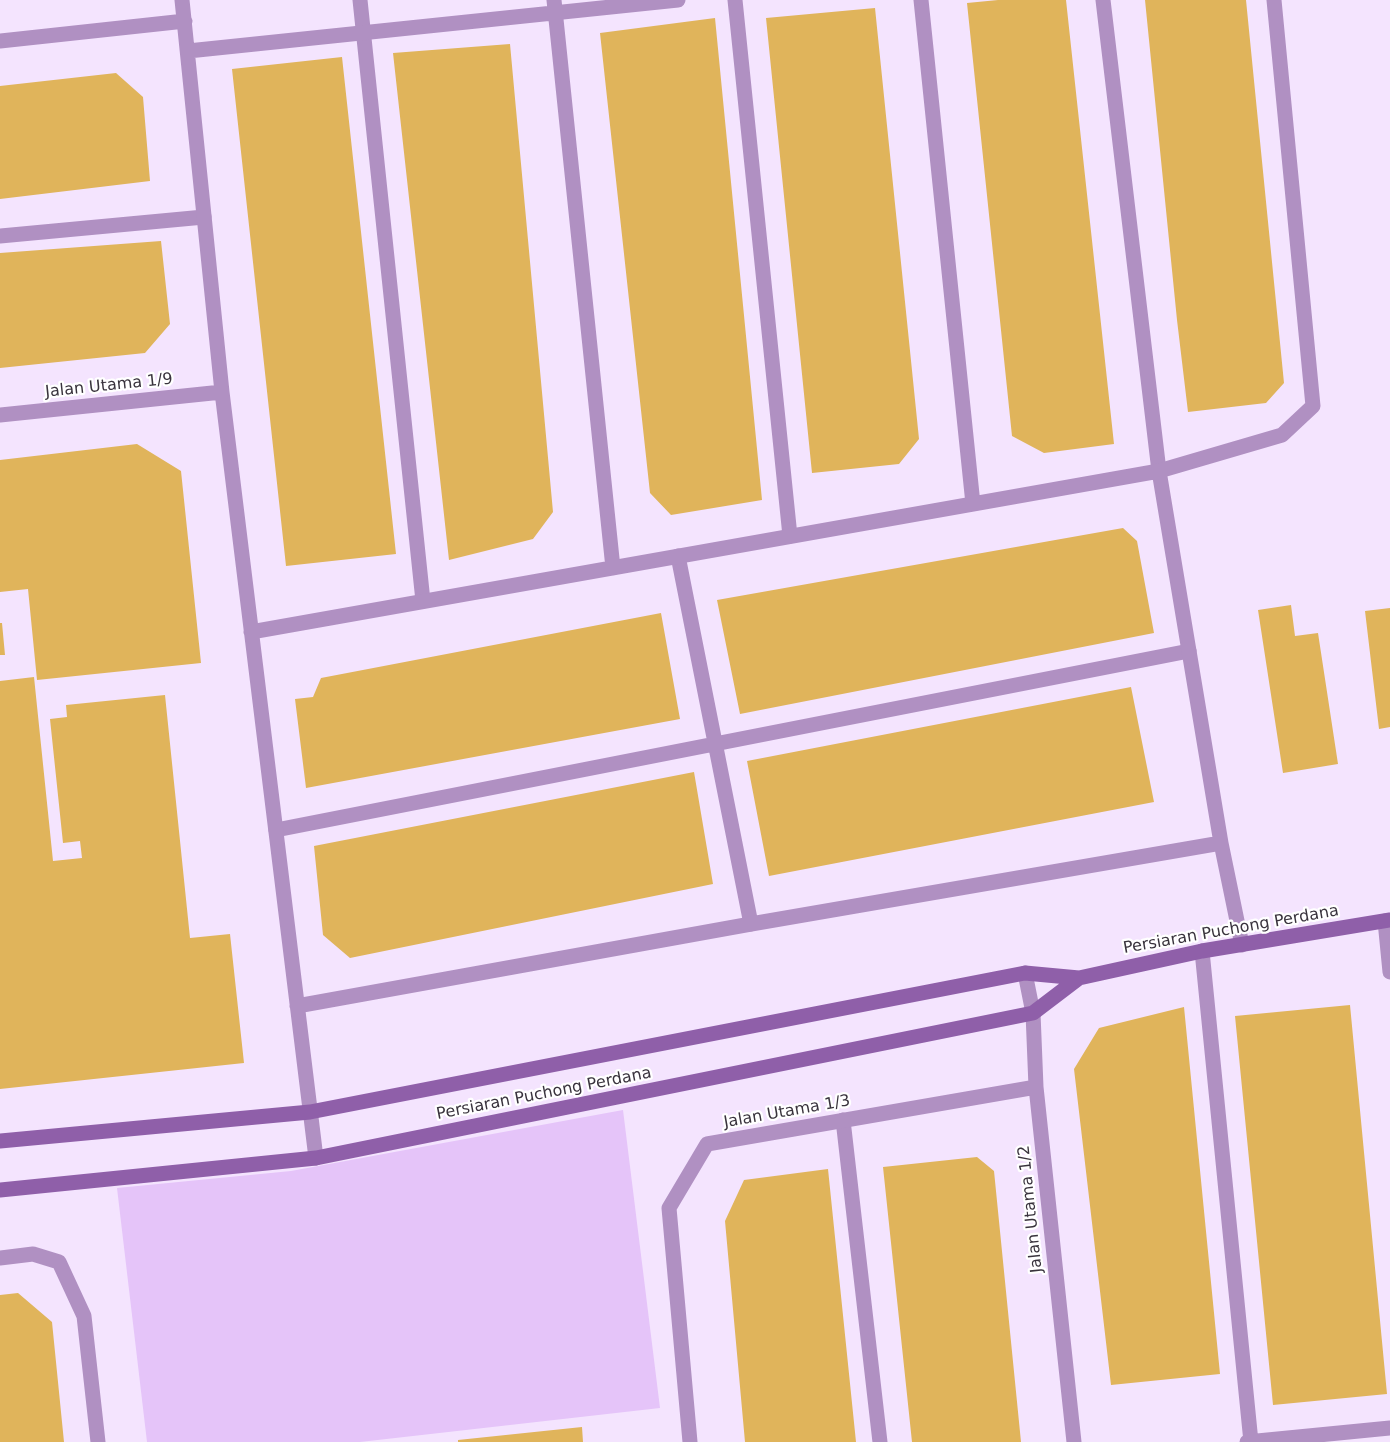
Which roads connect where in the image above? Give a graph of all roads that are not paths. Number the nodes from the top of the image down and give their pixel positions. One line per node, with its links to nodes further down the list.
1 (182, 0): 9 (street)
2 (360, 0): 10 (street)
3 (678, 0): 8 (street)
4 (735, 0): 19 (street)
5 (921, 0): 18 (street)
6 (1103, 0): 17 (street)
7 (1274, 0): 17 (street)
8 (555, 6): 10 (street); 21 (street)
9 (185, 21): 11 (street); 12 (street)
10 (364, 33): 12 (street); 22 (street)
11 (0, 41)
12 (188, 51): 13 (street)
13 (204, 217): 14 (street); 15 (street)
14 (0, 236)
15 (222, 392): 16 (street, Jalan Utama 1/9); 23 (street)
16 (0, 416)
17 (1159, 471): 18 (street); 24 (street)
18 (973, 504): 19 (street)
19 (790, 536): 20 (street)
20 (678, 556): 21 (street); 25 (street)
21 (613, 568): 22 (street)
22 (423, 601): 23 (street)
23 (251, 632): 26 (street)
24 (1189, 651): 25 (street); 27 (street)
25 (715, 743): 26 (street); 29 (street)
26 (276, 830): 35 (street)
27 (1221, 843): 29 (street); 30 (street)
28 (1387, 920): 30 (street, Persiaran Puchong Perdana); 32 (street)
29 (751, 924): 35 (street)
30 (1242, 945): 31 (street, Persiaran Puchong Perdana)
31 (1202, 951): 34 (street, Persiaran Puchong Perdana); 50 (street)
32 (1390, 972)
33 (1025, 973): 34 (street, Persiaran Puchong Perdana); 36 (street, Jalan Utama 1/2); 38 (street, Persiaran Puchong Perdana)
34 (1079, 978): 36 (street, Persiaran Puchong Perdana)
35 (297, 1006): 38 (street)
36 (1033, 1013): 37 (street, Jalan Utama 1/2); 41 (street, Persiaran Puchong Perdana)
37 (1036, 1088): 39 (street, Jalan Utama 1/3); 48 (street, Jalan Utama 1/2)
38 (310, 1112): 40 (street, Persiaran Puchong Perdana); 41 (street)
39 (843, 1120): 46 (street, Jalan Utama 1/3); 47 (street)
40 (0, 1141)
41 (316, 1158): 42 (street, Persiaran Puchong Perdana)
42 (0, 1190)
43 (0, 1258): 45 (street)
44 (1390, 1428): 50 (street)
45 (98, 1442)
46 (690, 1442)
47 (880, 1442)
48 (1074, 1442)
49 (1246, 1442): 50 (street)
50 (1251, 1442)

